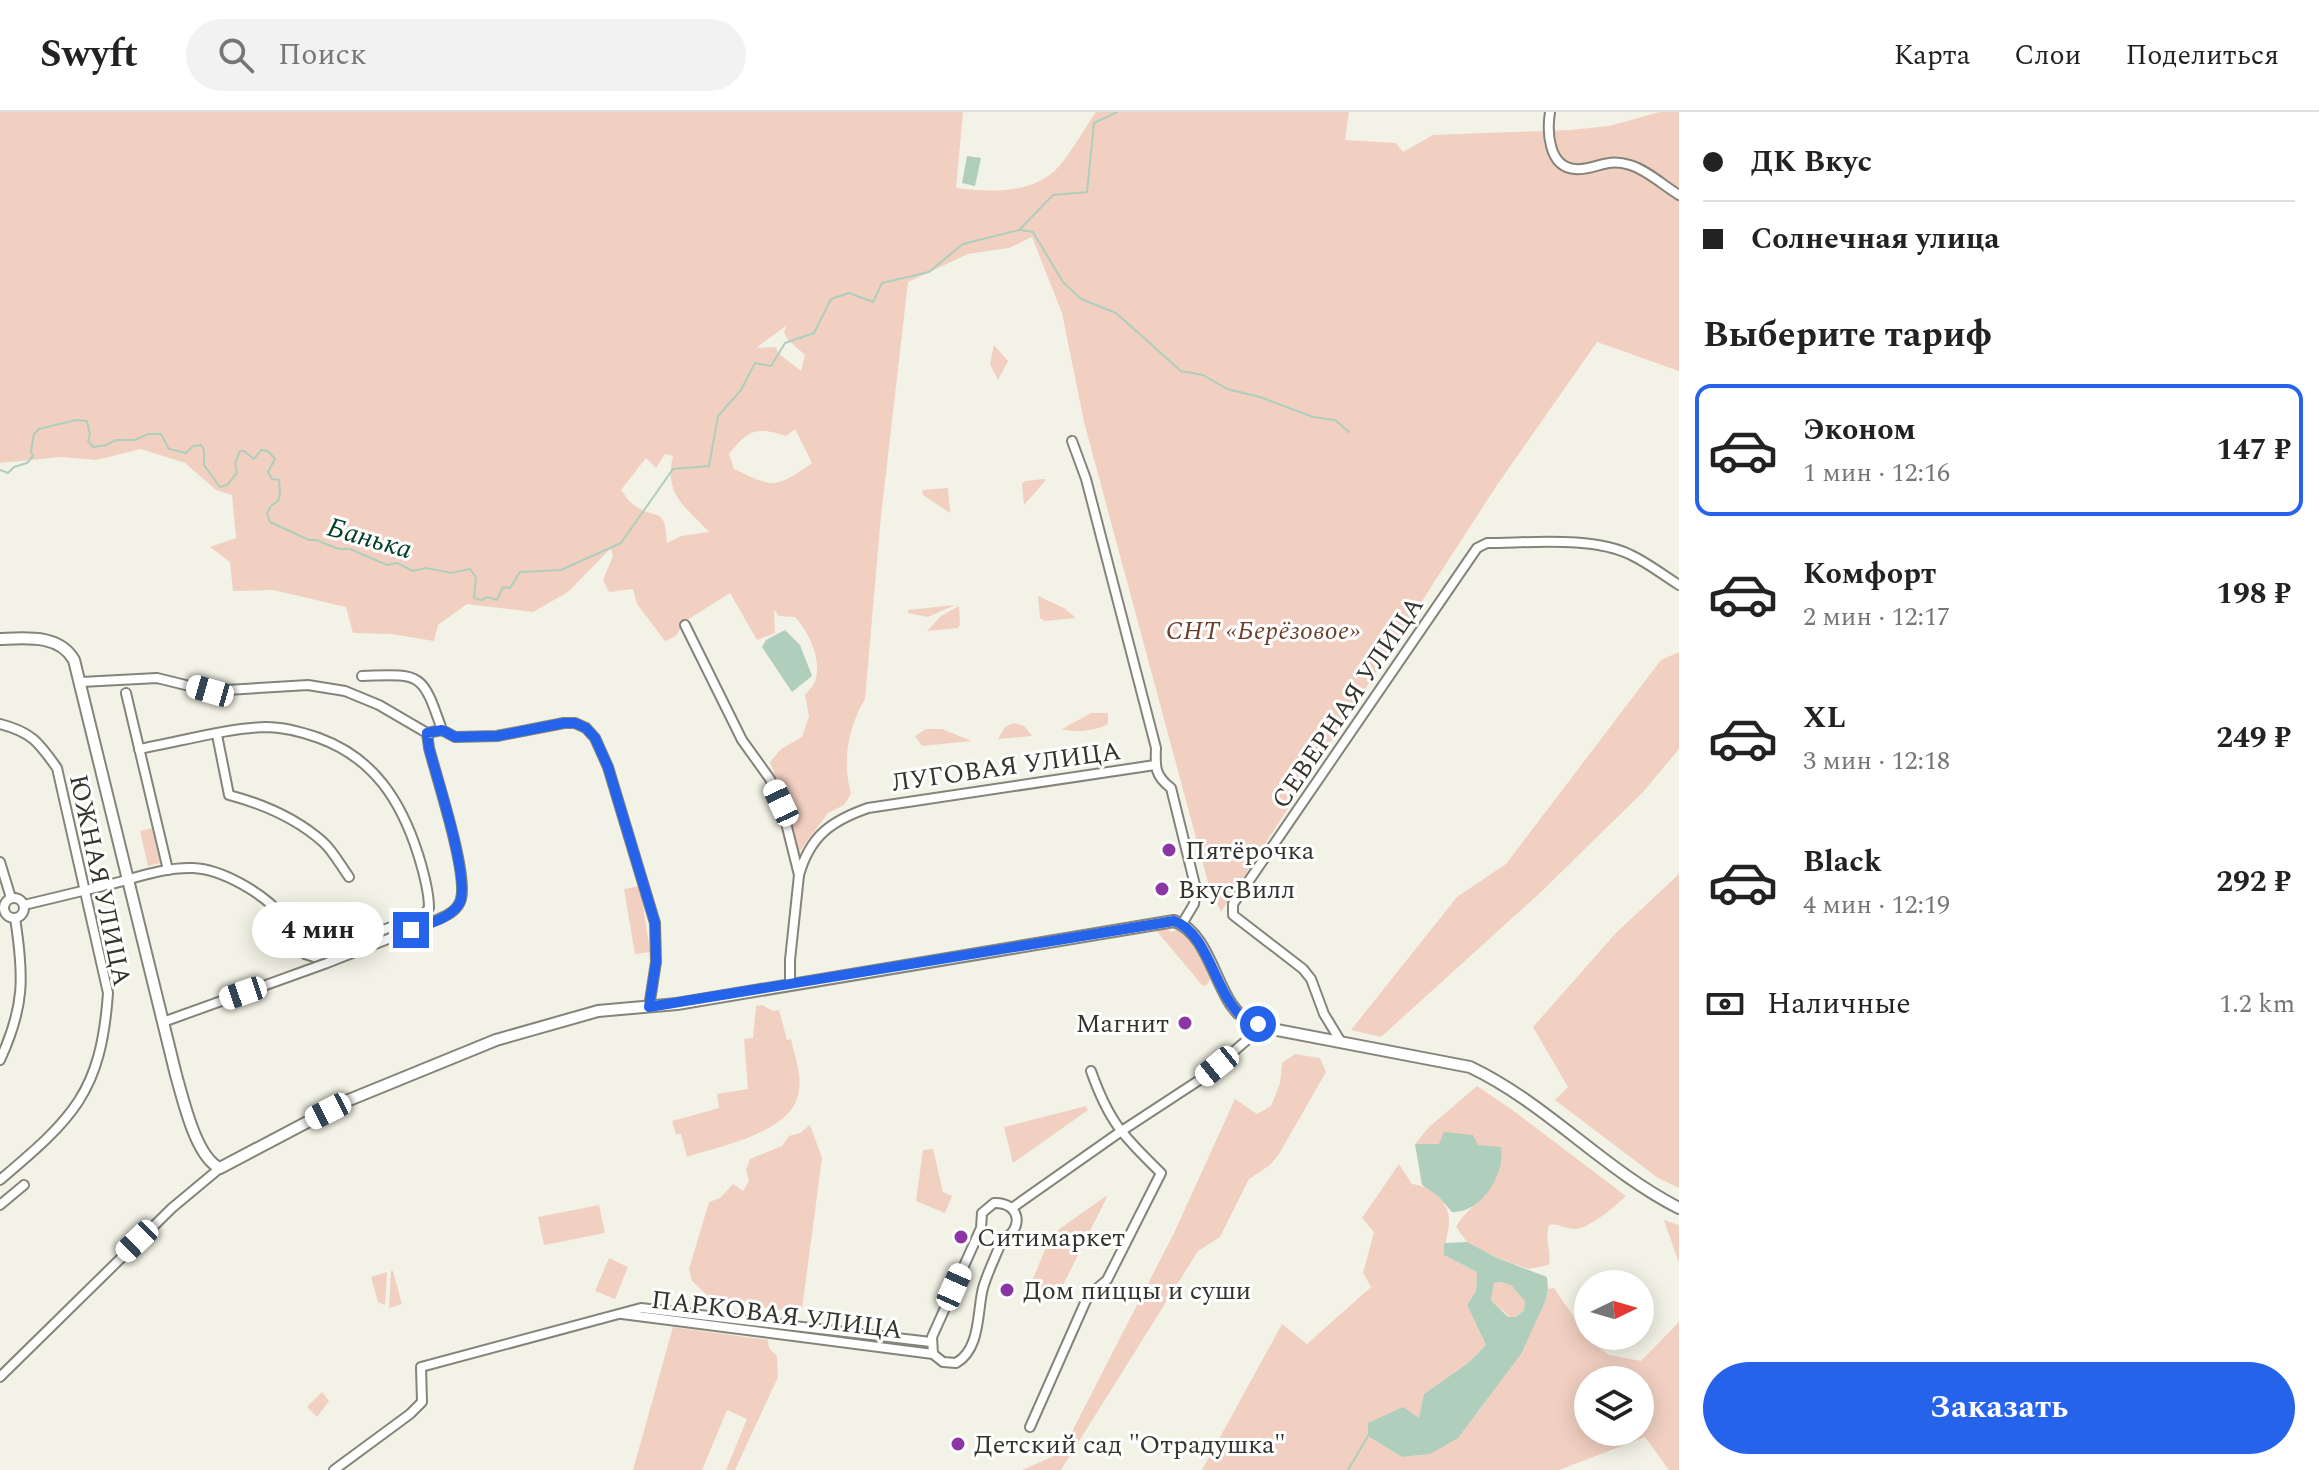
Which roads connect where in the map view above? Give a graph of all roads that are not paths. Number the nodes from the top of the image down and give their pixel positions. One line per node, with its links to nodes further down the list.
1 (1550, 112): 2 (street)
2 (1679, 195)
3 (1072, 441): 15 (street)
4 (1679, 585): 30 (street, СЕВЕРНАЯ УЛИЦА)
5 (685, 625): 18 (street)
6 (0, 639): 8 (street)
7 (362, 676): 11 (street)
8 (81, 682): 12 (street); 20 (street)
9 (126, 693): 14 (street)
10 (0, 724): 21 (street, ЮЖНАЯ УЛИЦА)
11 (442, 730): 12 (street); 27 (street)
12 (427, 733): 28 (street)
13 (217, 735): 14 (street); 17 (street); 19 (street)
14 (139, 749): 17 (street)
15 (1155, 765): 18 (street, ЛУГОВАЯ УЛИЦА); 25 (street)
16 (0, 862): 22 (street)
17 (168, 870): 20 (street)
18 (799, 875): 26 (street)
19 (349, 877)
20 (129, 879): 21 (street); 28 (street)
21 (86, 890): 23 (street); 35 (street, ЮЖНАЯ УЛИЦА)
22 (11, 898): 23 (street); 24 (street)
23 (24, 905): 24 (street)
24 (15, 918): 31 (street)
25 (1182, 924): 26 (street); 29 (street)
26 (790, 984): 27 (street)
27 (649, 1007): 34 (street)
28 (163, 1022): 34 (street)
29 (1262, 1027): 30 (street); 33 (street, ПАРКОВАЯ УЛИЦА)
30 (1342, 1043): 39 (street)
31 (0, 1060)
32 (1091, 1071): 33 (street)
33 (1120, 1132): 38 (street, ПАРКОВАЯ УЛИЦА); 44 (street)
34 (220, 1168): 43 (street)
35 (0, 1180)
36 (24, 1185): 37 (street)
37 (0, 1205)
38 (1012, 1208): 41 (street, ПАРКОВАЯ УЛИЦА); 42 (street, ПАРКОВАЯ УЛИЦА)
39 (1679, 1208)
40 (617, 1313): 41 (street, ПАРКОВАЯ УЛИЦА); 42 (street, ПАРКОВАЯ УЛИЦА); 45 (street, ПАРКОВАЯ УЛИЦА)
41 (931, 1340): 42 (street)
42 (933, 1354)
43 (0, 1377)
44 (1030, 1427)
45 (334, 1470)

